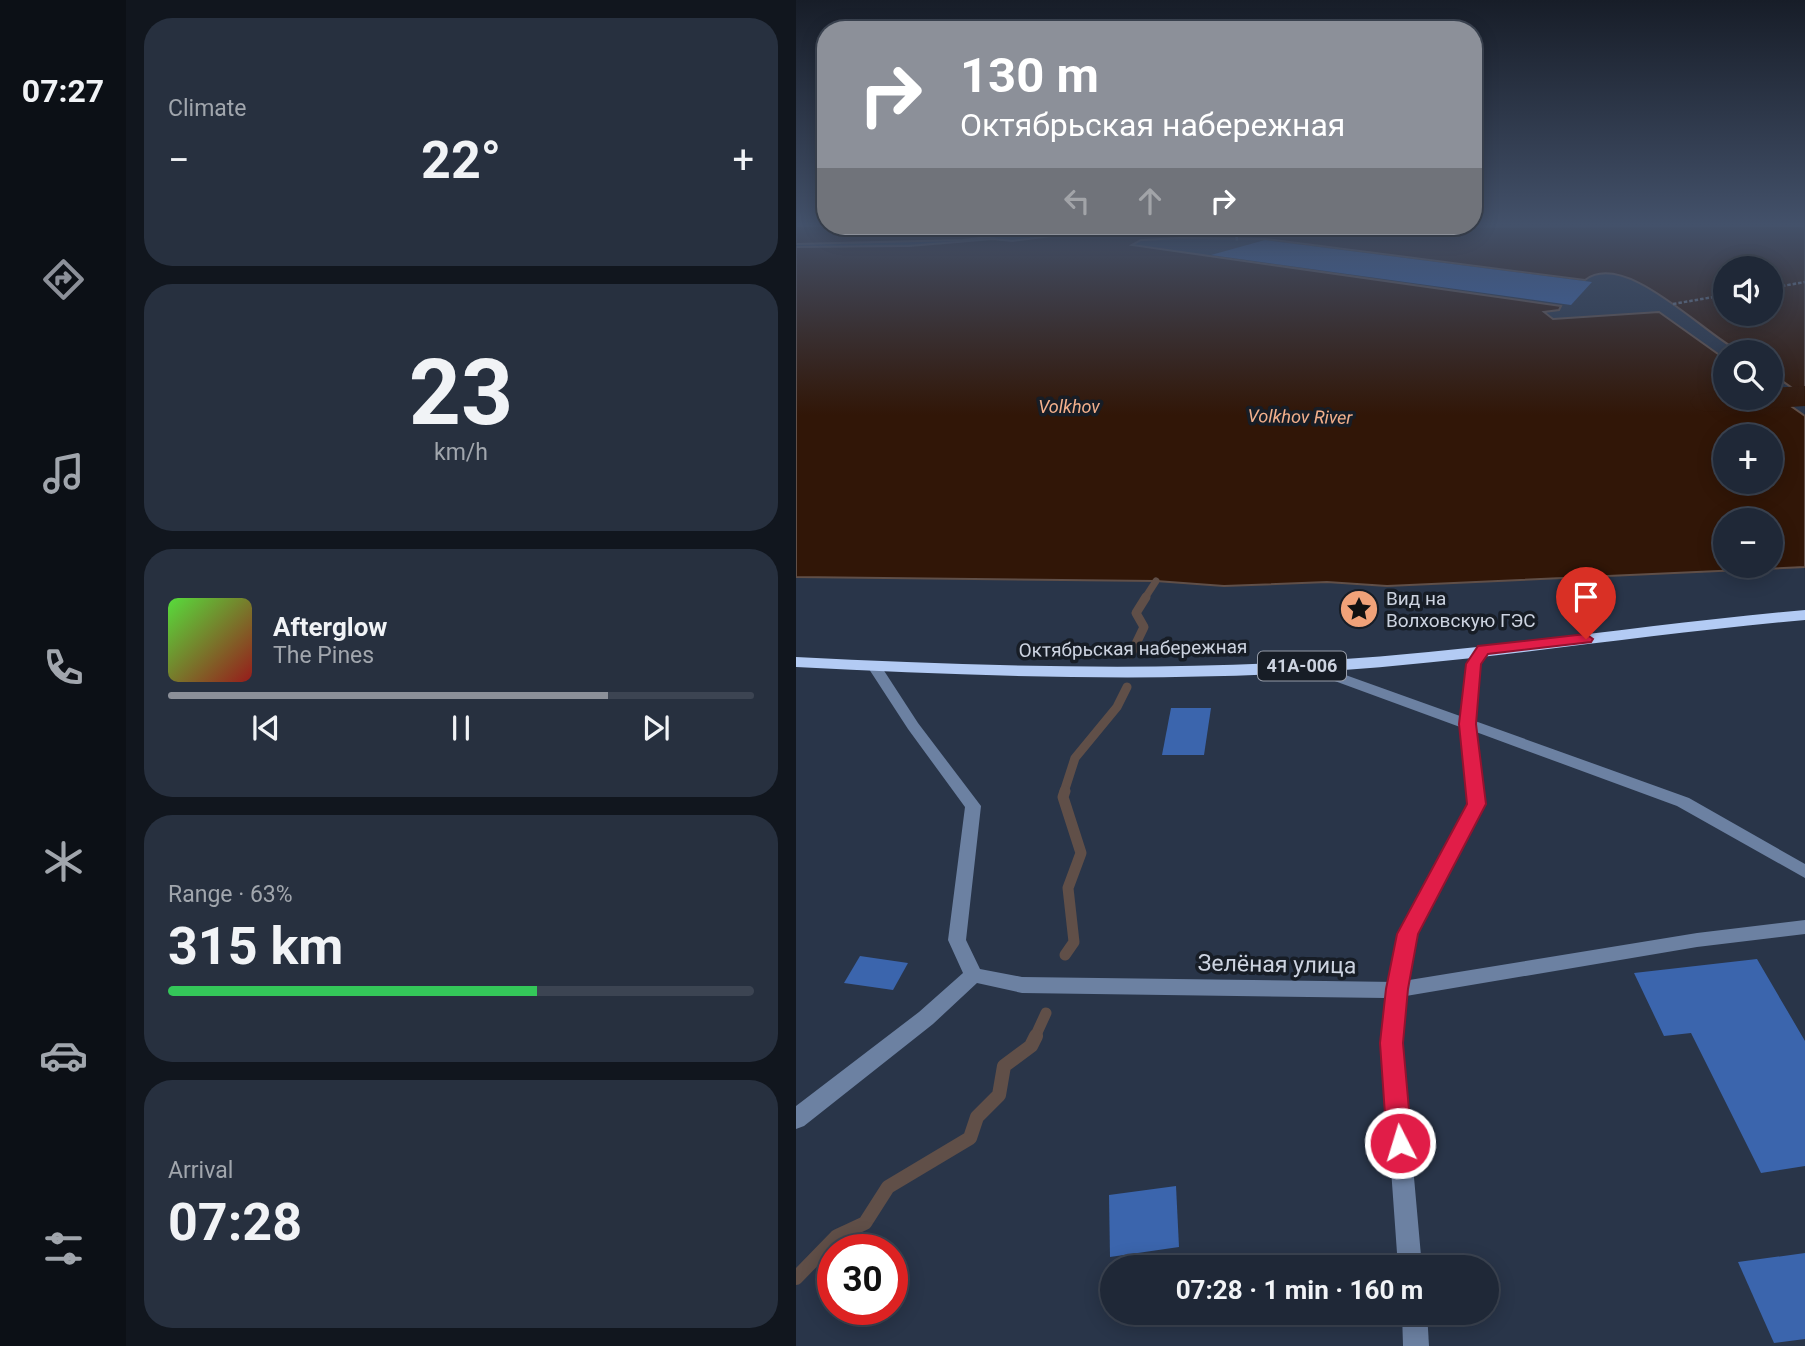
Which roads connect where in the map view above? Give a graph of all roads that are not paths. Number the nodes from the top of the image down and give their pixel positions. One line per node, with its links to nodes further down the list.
1 (1805, 615): 2 (main road, Октябрьская набережная / 41А-006)
2 (1483, 650): 4 (main road, Октябрьская набережная / 41А-006); 6 (street)
3 (796, 662): 5 (main road, Октябрьская набережная / 41А-006)
4 (1306, 665): 5 (main road, Октябрьская набережная / 41А-006); 6 (street)
5 (874, 666): 9 (street)
6 (1467, 724): 7 (street); 10 (street)
7 (1805, 872)
8 (1805, 927): 10 (street, Зелёная улица)
9 (974, 975): 10 (street, Зелёная улица); 11 (street)
10 (1397, 989): 12 (street)
11 (796, 1119)
12 (1409, 1255)
13 (1415, 1325): 14 (street)
14 (1416, 1346)

